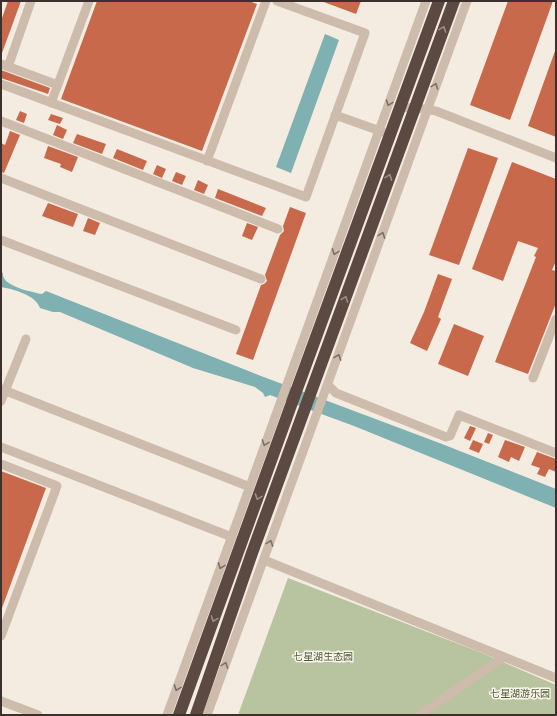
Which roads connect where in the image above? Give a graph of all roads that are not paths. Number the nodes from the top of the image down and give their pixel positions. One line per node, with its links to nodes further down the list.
1 (31, 1): 9 (street)
2 (89, 1): 11 (street)
3 (266, 1): 20 (street)
4 (277, 1): 16 (street)
5 (426, 1): 18 (street, one-way to 18)
6 (439, 1): 13 (highway)
7 (454, 1): 14 (highway, one-way to 7)
8 (467, 1): 15 (street, one-way to 8)
9 (4, 66): 11 (street)
10 (1, 84): 12 (street)
11 (58, 85): 12 (street)
12 (52, 103): 20 (street)
13 (401, 107): 14 (street); 18 (highway)
14 (414, 109): 15 (street); 46 (highway, one-way to 14)
15 (427, 109): 19 (street); 29 (street, one-way to 15)
16 (335, 115): 18 (street); 20 (street)
17 (1, 121): 22 (street)
18 (385, 133): 32 (highway, one-way to 32)
19 (556, 158)
20 (207, 161)
21 (1, 178): 24 (street)
22 (278, 229)
23 (1, 240): 26 (street)
24 (261, 279)
25 (555, 324): 28 (street)
26 (236, 330)
27 (26, 338): 30 (street)
28 (533, 378)
29 (326, 389): 34 (street); 38 (street, one-way to 29)
30 (3, 390): 31 (street); 36 (street)
31 (1, 401)
32 (284, 407): 36 (street, one-way to 36); 45 (highway, one-way to 45)
33 (1, 447): 37 (street)
34 (556, 453)
35 (1, 464): 39 (street)
36 (250, 487): 37 (street)
37 (232, 537): 44 (street, one-way to 44)
38 (264, 560): 40 (street); 47 (street, one-way to 38)
39 (1, 636)
40 (504, 657): 41 (street); 48 (street)
41 (556, 678)
42 (1, 701): 43 (street)
43 (38, 715)
44 (167, 715)
45 (179, 715)
46 (196, 715)
47 (207, 715)
48 (420, 715)

